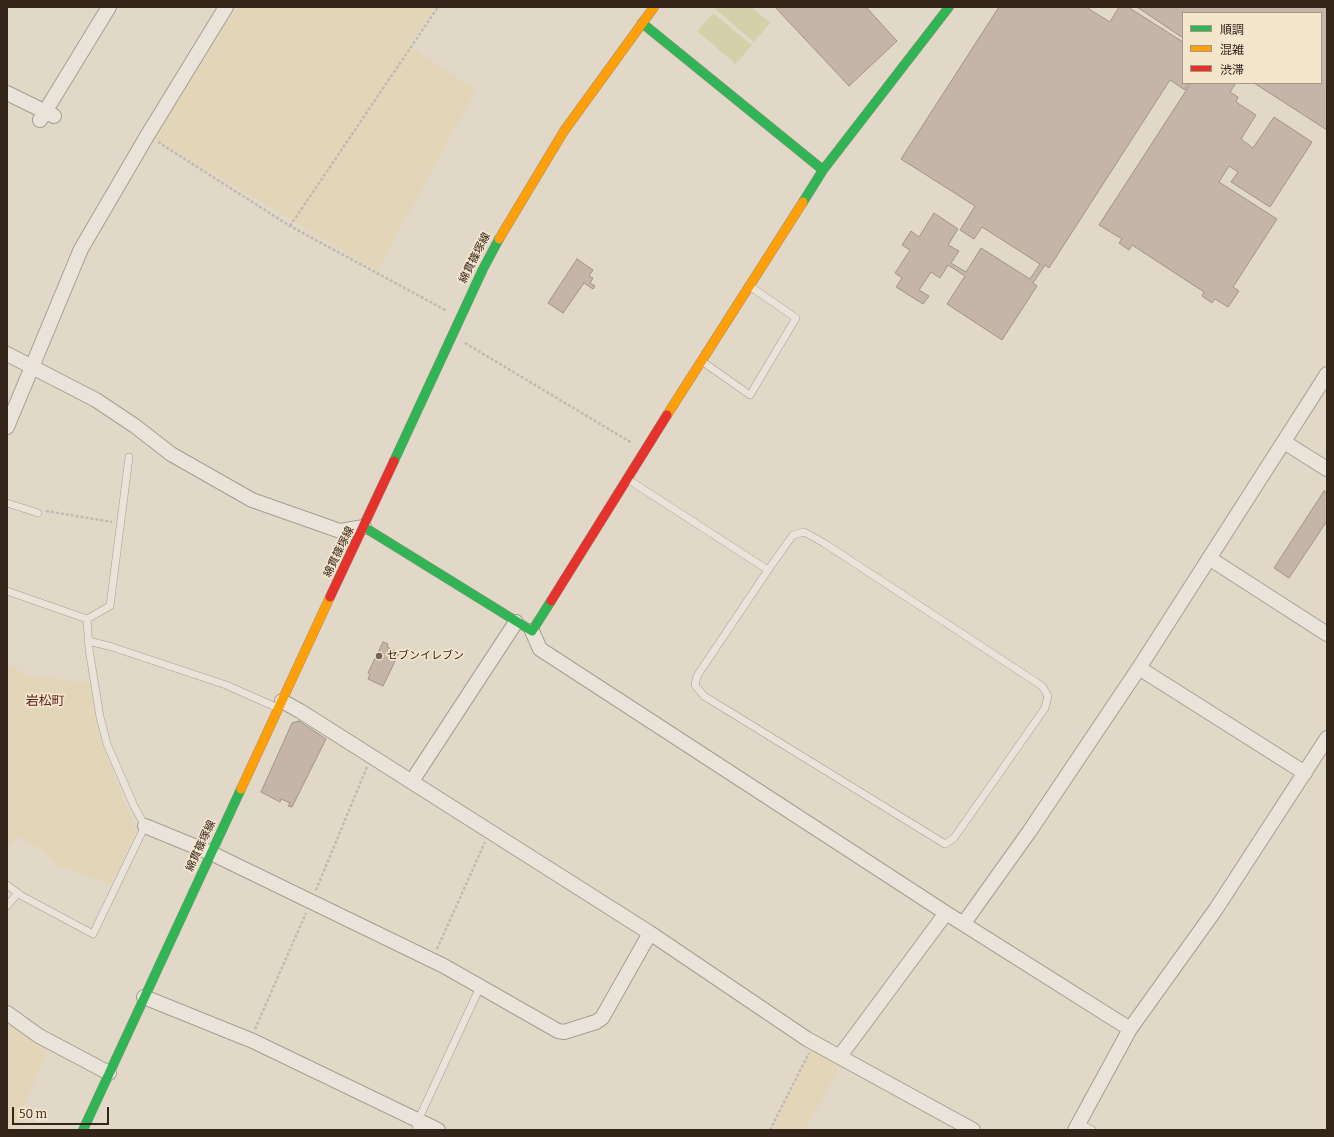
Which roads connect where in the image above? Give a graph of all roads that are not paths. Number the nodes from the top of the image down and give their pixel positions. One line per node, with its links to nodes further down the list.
1 (109, 7): 7 (street)
2 (226, 7): 12 (street)
3 (639, 7): 6 (street)
4 (654, 7): 6 (main road, 綿貫篠塚線)
5 (949, 7): 8 (main road)
6 (642, 23): 8 (main road); 21 (main road, 綿貫篠塚線)
7 (7, 93)
8 (823, 170): 9 (main road)
9 (749, 286): 11 (main road); 11 (lane)
10 (7, 354): 12 (street)
11 (701, 360): 18 (main road)
12 (32, 367): 14 (street); 21 (street)
13 (1327, 374): 15 (street)
14 (7, 428)
15 (1284, 442): 17 (street); 22 (street)
16 (130, 457): 25 (lane)
17 (1327, 469)
18 (627, 479): 23 (lane); 27 (main road)
19 (7, 503): 20 (lane)
20 (39, 512)
21 (364, 527): 26 (main road); 31 (main road, 綿貫篠塚線)
22 (1209, 558): 28 (street); 30 (street)
23 (768, 570): 23 (lane)
24 (7, 591): 25 (lane)
25 (87, 619): 29 (lane)
26 (516, 622): 27 (main road); 34 (street)
27 (532, 631): 40 (street)
28 (1327, 634)
29 (88, 641): 31 (lane); 35 (lane)
30 (1139, 668): 33 (street); 41 (street)
31 (280, 704): 34 (street); 36 (main road, 綿貫篠塚線)
32 (1327, 738): 33 (street)
33 (1305, 773): 46 (street)
34 (412, 782): 42 (street)
35 (145, 826): 36 (street); 38 (lane)
36 (210, 853): 43 (street); 44 (main road, 綿貫篠塚線)
37 (7, 885): 38 (lane)
38 (18, 893): 39 (lane)
39 (7, 906)
40 (946, 913): 41 (street); 47 (street)
41 (964, 923): 46 (street)
42 (650, 933): 43 (street); 47 (street)
43 (480, 987): 49 (lane)
44 (144, 997): 48 (main road, 綿貫篠塚線); 49 (street)
45 (7, 1013): 48 (street)
46 (1130, 1029): 50 (street)
47 (840, 1056): 53 (street)
48 (109, 1073): 51 (main road, 綿貫篠塚線)
49 (417, 1125): 52 (street)
50 (1077, 1126): 54 (lane)
51 (83, 1130)
52 (438, 1130)
53 (973, 1130)
54 (1092, 1130)

